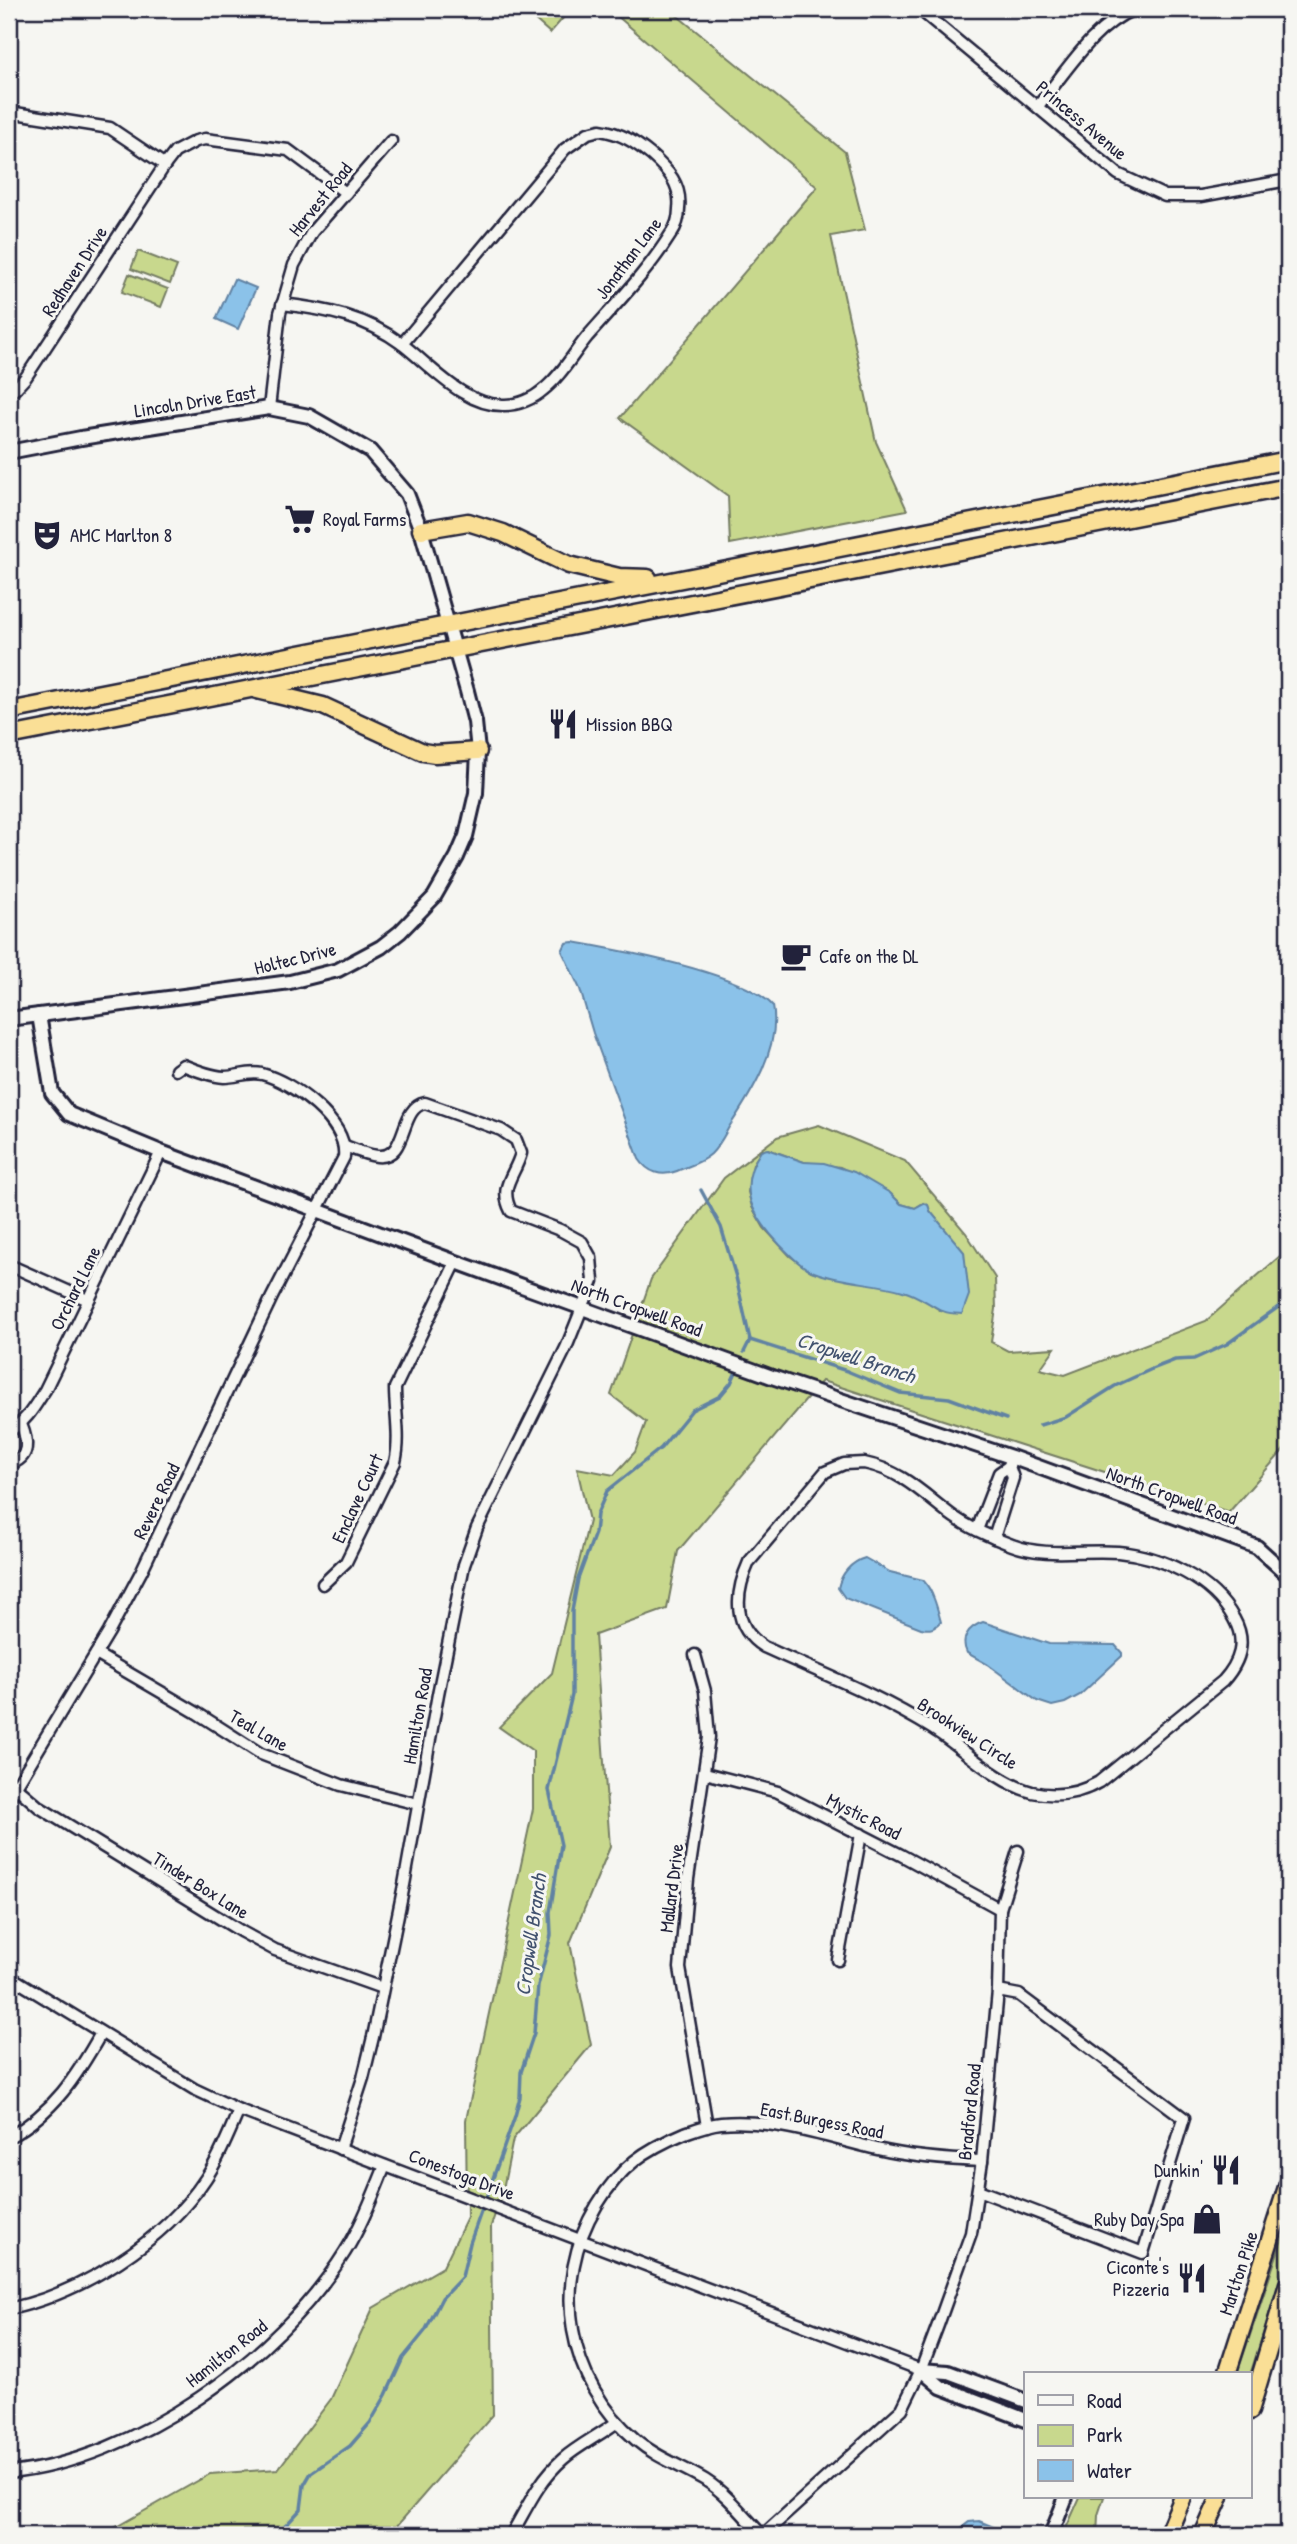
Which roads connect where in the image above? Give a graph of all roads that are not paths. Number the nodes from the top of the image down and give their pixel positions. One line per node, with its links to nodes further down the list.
1 (919, 9): 4 (street, Princess Avenue)
2 (1134, 9): 3 (street)
3 (1118, 12): 4 (street)
4 (1038, 106): 8 (street, Princess Avenue)
5 (9, 113): 7 (street)
6 (391, 141): 9 (street, Harvest Road)
7 (164, 165): 9 (street, Redhaven Drive); 12 (street, Redhaven Drive)
8 (1288, 180)
9 (346, 193): 10 (street, Harvest Road)
10 (282, 304): 11 (street, Jonathan Lane); 13 (street, Harvest Road)
11 (402, 344): 11 (street, Jonathan Lane)
12 (9, 392)
13 (269, 408): 14 (street, Lincoln Drive East); 17 (street, Lincoln Drive East)
14 (9, 452)
15 (1288, 460): 18 (highway)
16 (1288, 487): 20 (highway)
17 (421, 530): 18 (highway); 19 (street, Lincoln Drive East)
18 (702, 574): 19 (highway)
19 (447, 625): 20 (street, Lincoln Drive East); 22 (highway)
20 (454, 649): 21 (highway); 24 (street, Holtec Drive)
21 (251, 689): 23 (highway); 24 (highway)
22 (9, 711)
23 (9, 736)
24 (478, 751): 25 (street, Holtec Drive)
25 (39, 1015): 26 (street, Holtec Drive); 29 (street, North Cropwell Road)
26 (9, 1018)
27 (176, 1070): 28 (street)
28 (345, 1146): 30 (street, Revere Road); 34 (street, Hamilton Road)
29 (161, 1152): 30 (street, North Cropwell Road); 33 (street, Orchard Lane)
30 (317, 1210): 31 (street, North Cropwell Road); 43 (street, Revere Road)
31 (456, 1262): 34 (street, North Cropwell Road); 42 (street, Enclave Court)
32 (9, 1265): 33 (street)
33 (88, 1300): 35 (street, Orchard Lane)
34 (581, 1307): 37 (street, North Cropwell Road); 48 (street, Hamilton Road)
35 (22, 1424): 36 (street, Orchard Lane); 38 (street)
36 (9, 1431)
37 (1010, 1461): 39 (street); 40 (street); 41 (street, North Cropwell Road)
38 (9, 1464)
39 (977, 1530): 40 (street, Brookview Circle); 40 (street, Brookview Circle)
40 (994, 1538)
41 (1288, 1575)
42 (323, 1584)
43 (96, 1654): 46 (street, Revere Road); 48 (street, Teal Lane)
44 (695, 1655): 45 (street, Mallard Drive)
45 (705, 1773): 49 (street, Mystic Road); 58 (street, Mallard Drive)
46 (12, 1783): 47 (street, Revere Road); 54 (street, Tinder Box Lane)
47 (9, 1798)
48 (418, 1804): 54 (street, Hamilton Road)
49 (861, 1834): 51 (street, Mystic Road); 52 (street)
50 (1018, 1851): 51 (street, Bradford Road)
51 (1000, 1909): 55 (street, Bradford Road)
52 (838, 1960)
53 (9, 1976): 56 (street, Conestoga Drive)
54 (382, 1988): 60 (street, Hamilton Road)
55 (998, 1991): 61 (street, Bradford Road); 64 (street)
56 (101, 2033): 57 (street, Conestoga Drive); 59 (street)
57 (239, 2110): 60 (street, Conestoga Drive); 67 (street)
58 (708, 2126): 61 (street, East Burgess Road); 65 (street, East Burgess Road)
59 (9, 2137)
60 (340, 2148): 62 (street, Conestoga Drive)
61 (982, 2161): 64 (street, Bradford Road)
62 (385, 2166): 65 (street, Conestoga Drive); 74 (street, Hamilton Road)
63 (1288, 2185): 69 (highway, Marlton Pike)
64 (978, 2190): 68 (street, Bradford Road)
65 (582, 2240): 68 (street, Conestoga Drive); 73 (street, East Burgess Road)
66 (1288, 2284): 71 (highway)
67 (9, 2309)
68 (921, 2371): 70 (street, Conestoga Drive); 72 (street, Conestoga Drive); 79 (street, Bradford Road)
69 (1228, 2372)
70 (1024, 2400)
71 (1252, 2404)
72 (1024, 2419)
73 (617, 2422): 78 (street); 79 (street, East Burgess Road)
74 (9, 2473)
75 (1066, 2498): 80 (street)
76 (1183, 2498): 81 (highway)
77 (1220, 2498): 82 (highway)
78 (510, 2535)
79 (763, 2535)
80 (1051, 2535)
81 (1167, 2535)
82 (1203, 2535)

